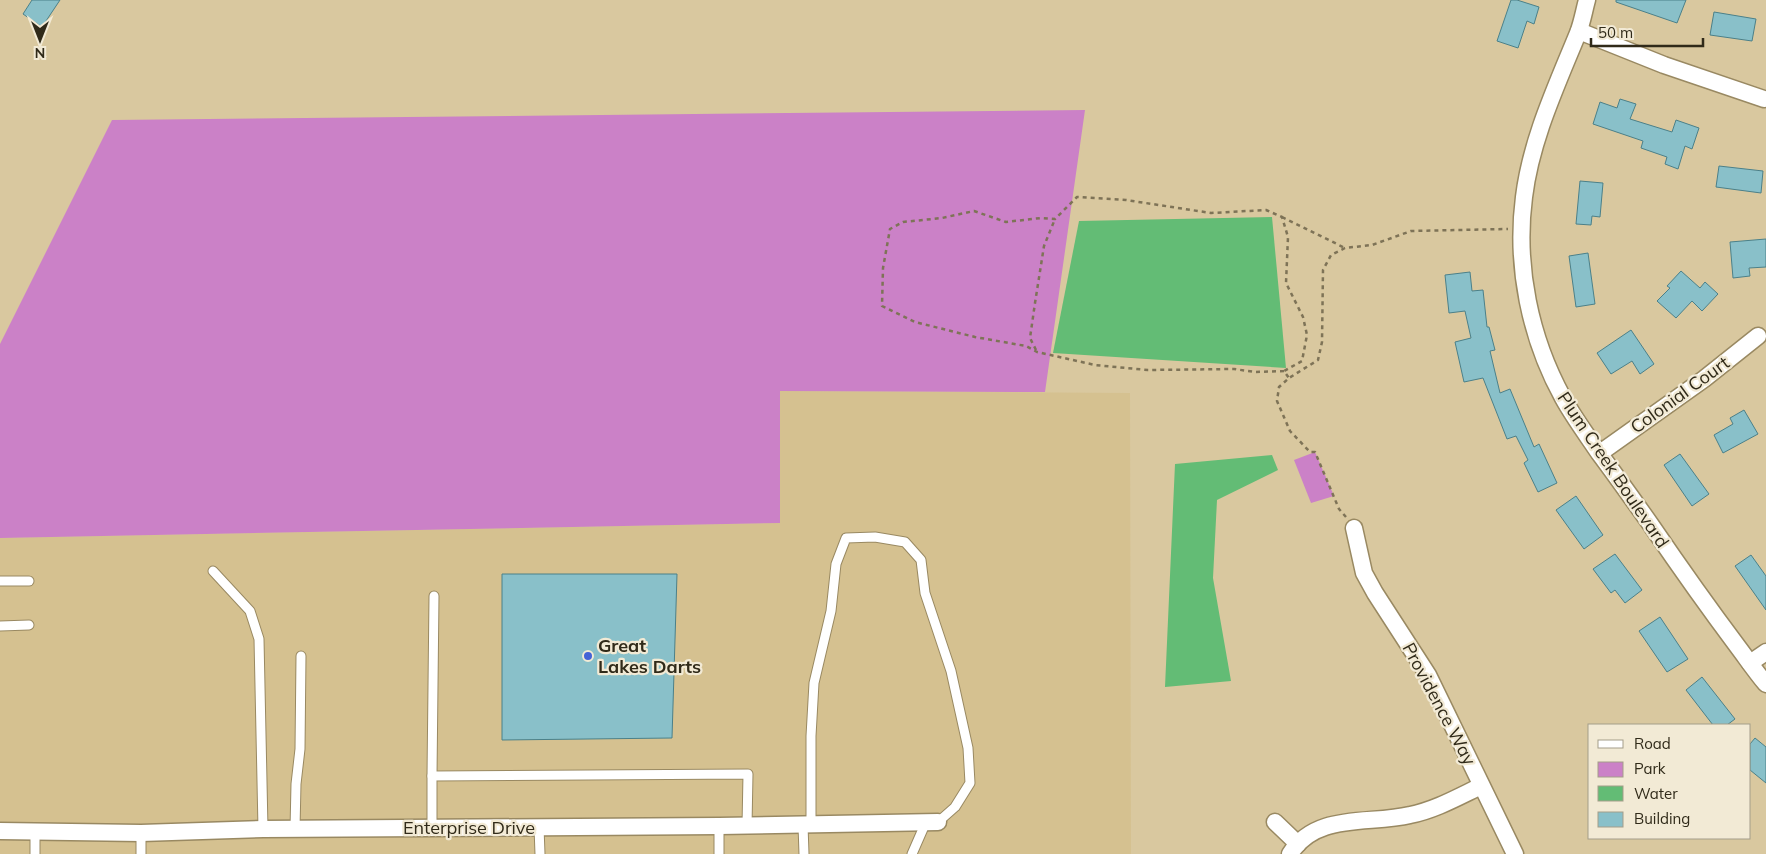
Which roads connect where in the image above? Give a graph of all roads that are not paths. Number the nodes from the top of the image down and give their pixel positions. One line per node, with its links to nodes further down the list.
1 (1587, 0): 2 (street, Plum Creek Boulevard)
2 (1578, 31): 3 (street); 5 (street, Plum Creek Boulevard)
3 (1764, 99)
4 (1758, 336): 5 (street, Colonial Court)
5 (1600, 453): 15 (street, Plum Creek Boulevard)
6 (1354, 528): 18 (street, Providence Way)
7 (213, 571): 26 (lane)
8 (0, 581): 9 (lane)
9 (29, 581)
10 (434, 596): 17 (lane)
11 (0, 626): 12 (lane)
12 (28, 626)
13 (1766, 652): 15 (street)
14 (301, 656): 27 (lane)
15 (1750, 663): 16 (street, Plum Creek Boulevard)
16 (1766, 684)
17 (432, 776): 23 (lane); 25 (lane)
18 (1481, 786): 31 (street); 38 (street, Providence Way)
19 (932, 822): 21 (street, Enterprise Drive); 21 (lane); 37 (lane)
20 (1274, 822): 31 (street)
21 (807, 824): 23 (street, Enterprise Drive); 36 (lane)
22 (719, 826): 23 (street, Enterprise Drive); 24 (street, Enterprise Drive); 35 (lane)
23 (747, 826)
24 (539, 827): 25 (street, Enterprise Drive); 34 (lane)
25 (432, 828): 27 (street, Enterprise Drive)
26 (263, 829): 27 (street, Enterprise Drive); 30 (street, Enterprise Drive)
27 (295, 829)
28 (0, 831): 29 (street, Enterprise Drive)
29 (35, 831): 30 (street, Enterprise Drive); 32 (lane)
30 (141, 833): 33 (lane)
31 (1294, 849)
32 (35, 854)
33 (141, 854)
34 (540, 854)
35 (719, 854)
36 (804, 854)
37 (912, 854)
38 (1515, 854)

